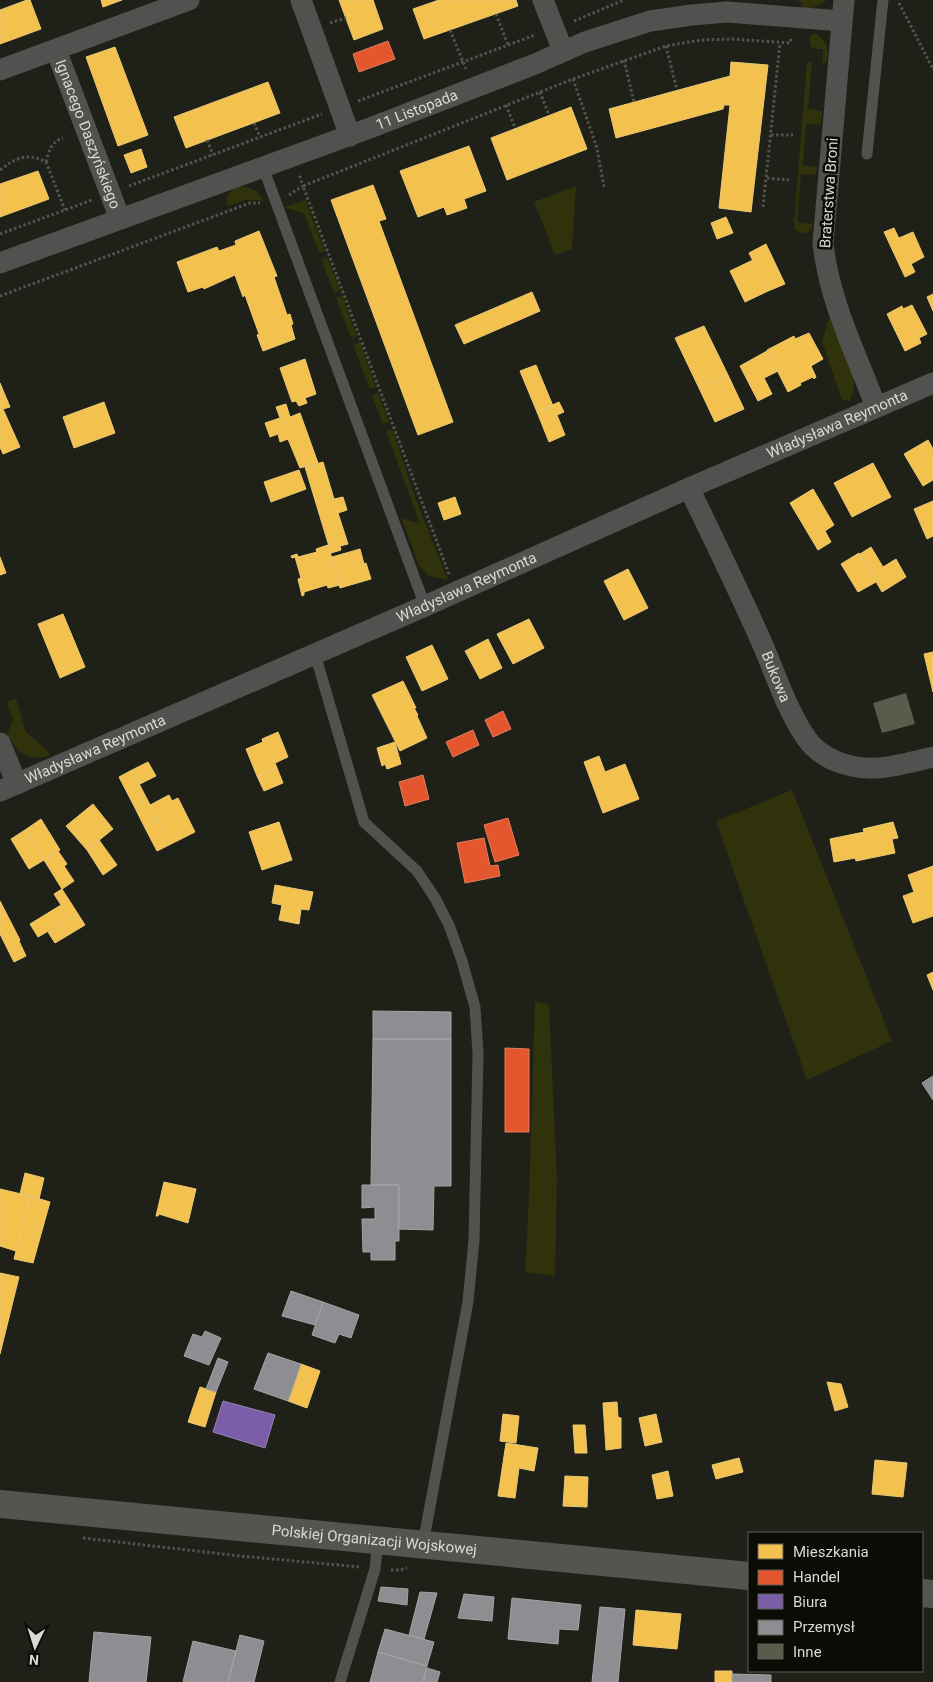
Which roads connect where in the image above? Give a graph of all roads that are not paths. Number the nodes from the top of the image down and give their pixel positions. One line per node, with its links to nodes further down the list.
1 (189, 0): 7 (street, Ignacego Daszyńskiego)
2 (301, 0): 10 (street)
3 (543, 0): 8 (street)
4 (844, 0): 6 (street, Braterstwa Broni)
5 (883, 0): 11 (lane)
6 (842, 22): 8 (street, 11 Listopada); 16 (street, Braterstwa Broni)
7 (56, 50): 9 (street, Ignacego Daszyńskiego); 13 (street, Ignacego Daszyńskiego)
8 (562, 51): 10 (street, 11 Listopada)
9 (0, 70)
10 (350, 136): 12 (street, 11 Listopada)
11 (867, 154)
12 (263, 167): 13 (street, 11 Listopada); 18 (lane)
13 (120, 219): 14 (street, 11 Listopada)
14 (0, 263)
15 (933, 383): 16 (street, Władysława Reymonta)
16 (876, 407): 17 (street, Władysława Reymonta)
17 (689, 488): 18 (street, Władysława Reymonta); 21 (street, Bukowa)
18 (425, 606): 19 (street, Władysława Reymonta)
19 (315, 654): 22 (street, Władysława Reymonta); 25 (lane)
20 (0, 743): 22 (street)
21 (933, 757)
22 (9, 787)
23 (0, 1504): 24 (main road, Polskiej Organizacji Wojskowej)
24 (378, 1540): 25 (main road, Polskiej Organizacji Wojskowej); 27 (lane)
25 (423, 1544): 26 (main road, Polskiej Organizacji Wojskowej)
26 (748, 1576)
27 (340, 1682)

